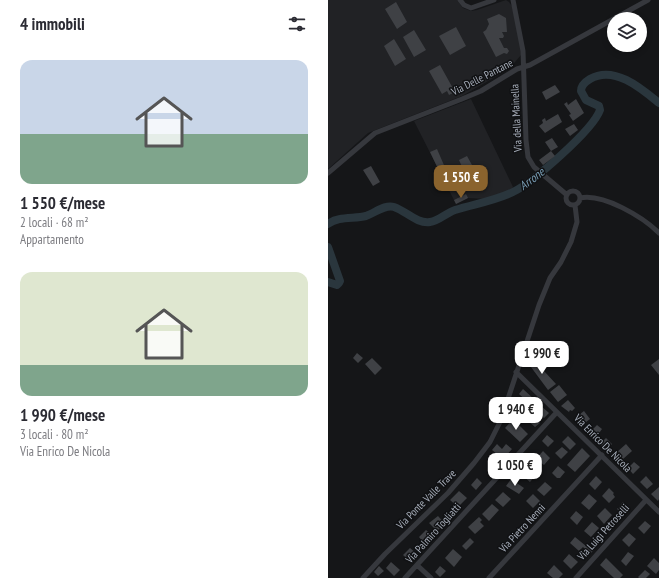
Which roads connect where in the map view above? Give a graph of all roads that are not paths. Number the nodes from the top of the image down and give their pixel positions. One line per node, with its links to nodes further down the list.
1 (460, 0): 2 (street)
2 (494, 0)
3 (513, 0): 5 (street, Via della Mainella)
4 (648, 0): 5 (street, Via Delle Pantane)
5 (524, 67): 6 (street, Via Delle Pantane); 7 (street, Via della Mainella)
6 (328, 174)
7 (567, 195): 8 (street); 9 (street)
8 (580, 198): 9 (street); 10 (street)
9 (575, 205): 11 (street, Via Ponte Valle Trave)
10 (659, 233)
11 (516, 372): 12 (street, Via Enrico De Nicola); 17 (street, Via Ponte Valle Trave)
12 (557, 412): 13 (street, Via Enrico De Nicola); 16 (street, Via Palmiro Togliatti)
13 (602, 455): 14 (street, Via Enrico De Nicola); 20 (street, Via Pietro Nenni)
14 (646, 500): 15 (street, Via Enrico De Nicola); 21 (street, Via Luigi Petroselli)
15 (659, 512)
16 (417, 565): 18 (street, Via Palmiro Togliatti); 19 (street)
17 (363, 578)
18 (405, 578)
19 (431, 578)
20 (489, 578)
21 (576, 578)

